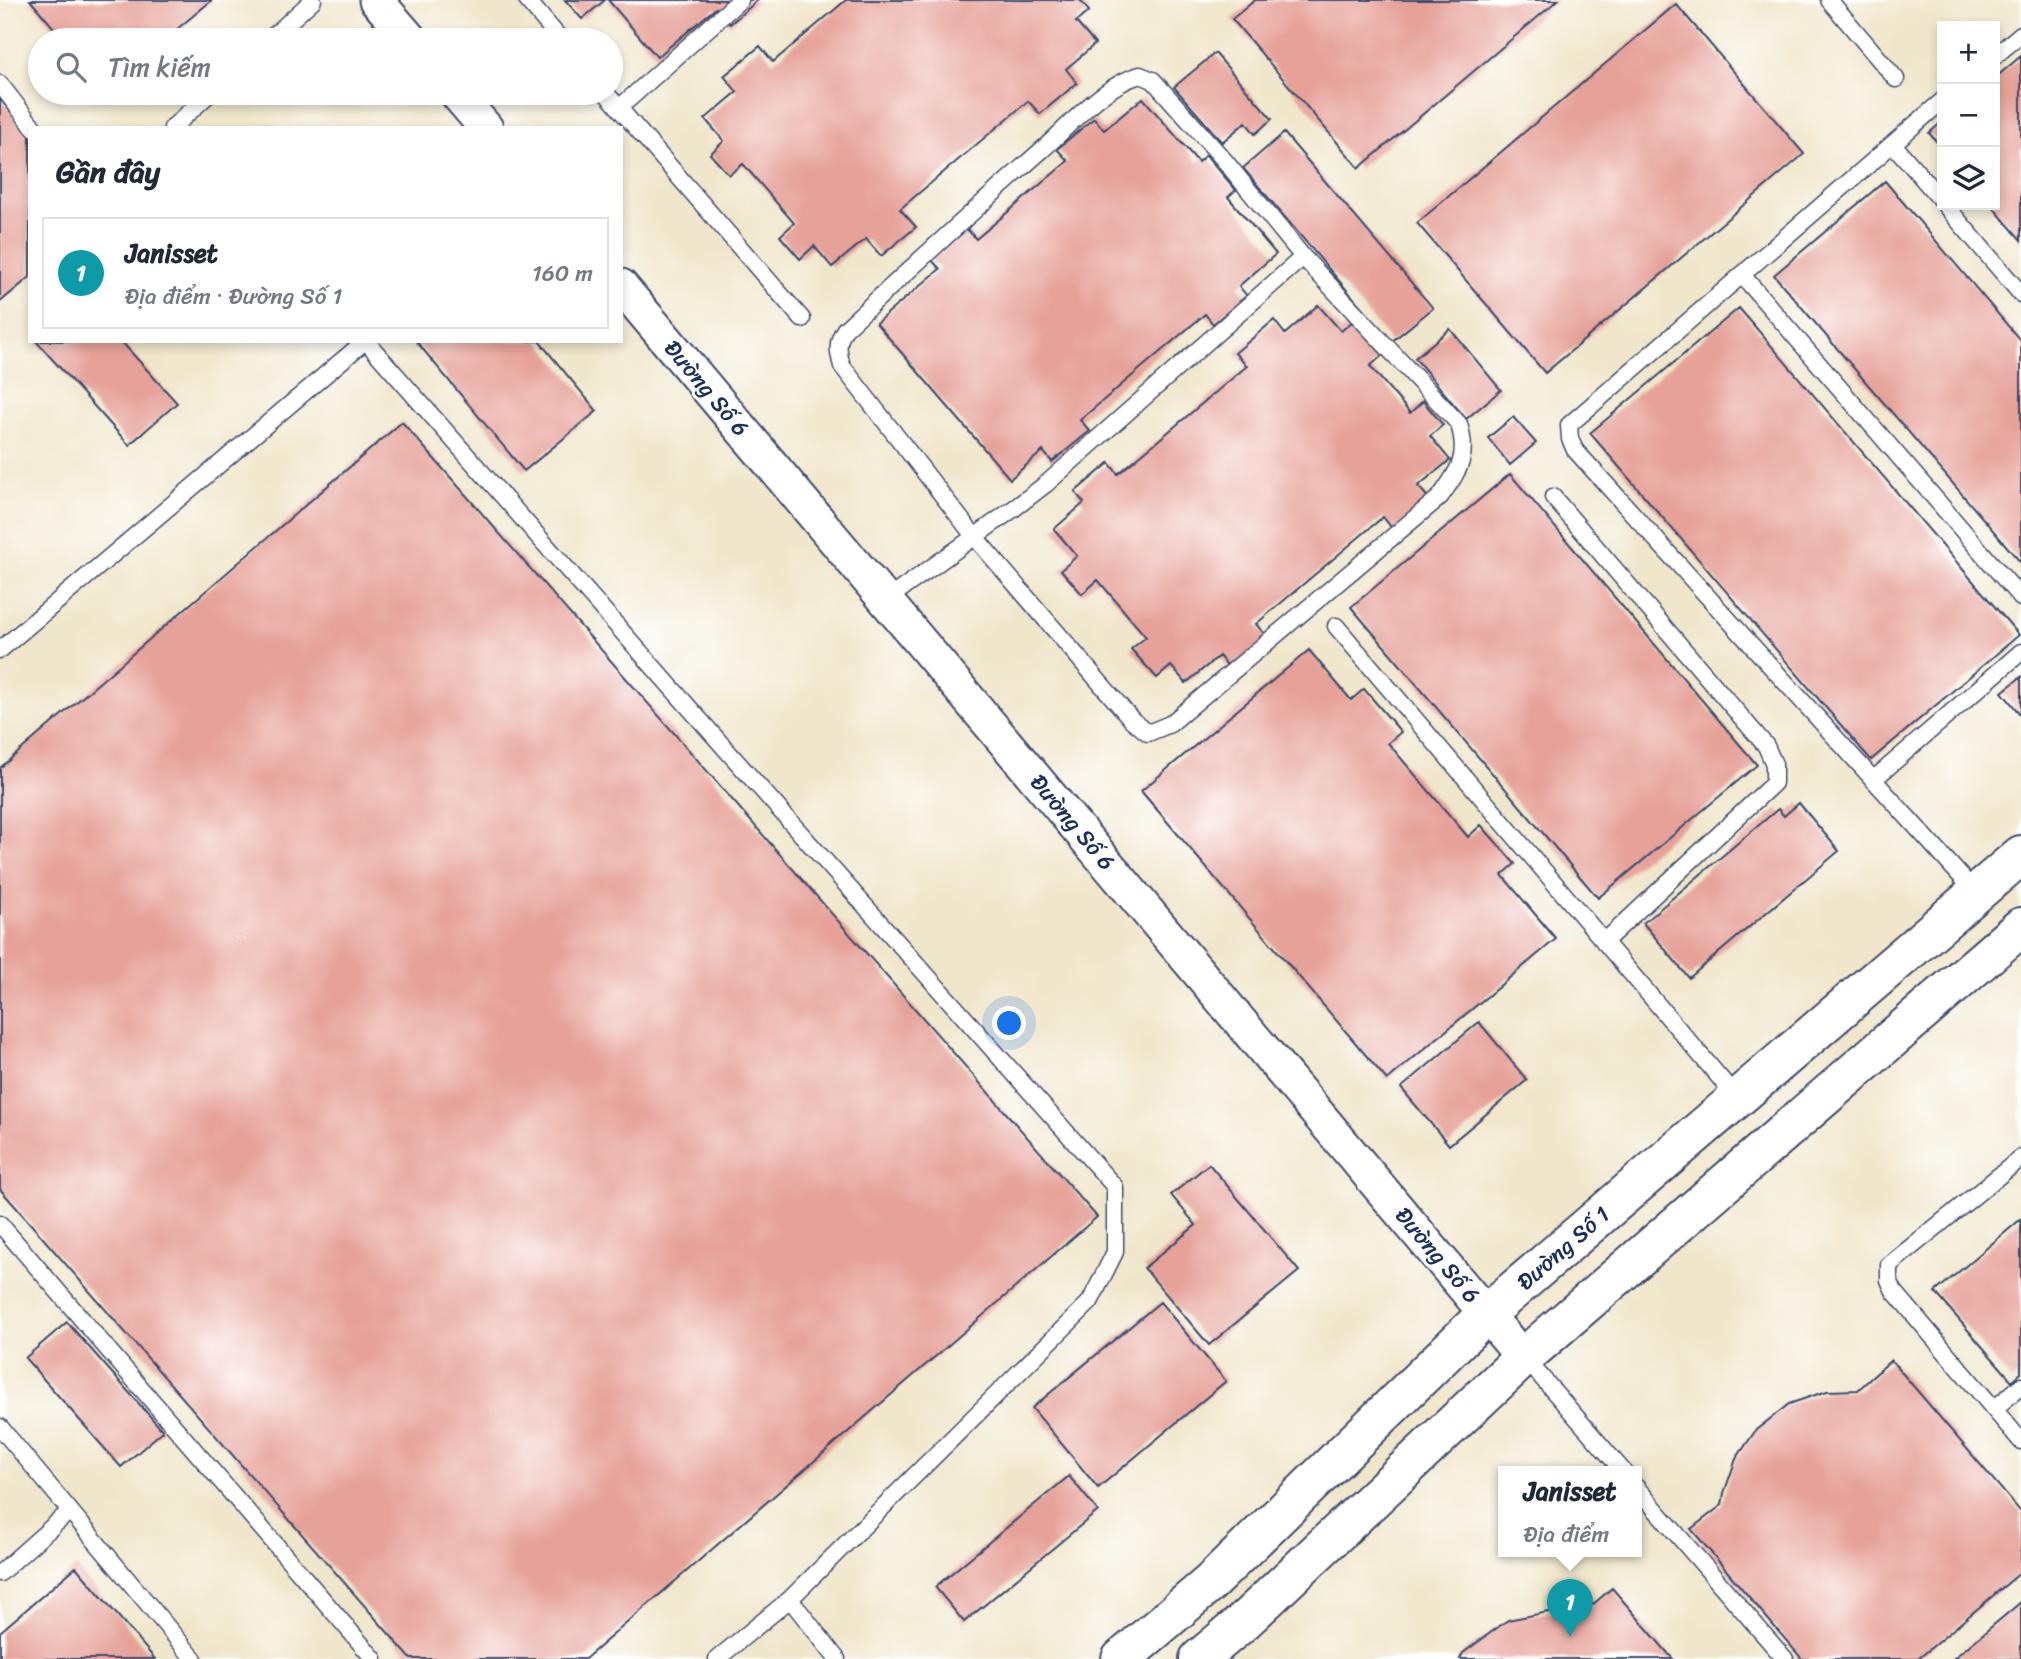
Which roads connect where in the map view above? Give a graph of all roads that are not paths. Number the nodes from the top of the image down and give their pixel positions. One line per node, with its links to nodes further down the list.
1 (313, 0): 6 (lane)
2 (376, 0): 7 (street)
3 (527, 0): 8 (lane)
4 (740, 0): 13 (lane)
5 (1829, 0): 11 (lane)
6 (282, 28)
7 (400, 28)
8 (551, 28)
9 (2021, 34): 10 (lane)
10 (2000, 52)
11 (1896, 79)
12 (0, 84): 20 (lane)
13 (623, 104)
14 (197, 105): 21 (lane)
15 (466, 105): 22 (street)
16 (616, 105): 19 (lane)
17 (622, 105): 19 (lane)
18 (1937, 106): 24 (lane)
19 (619, 108): 23 (lane)
20 (32, 126)
21 (174, 126)
22 (484, 126)
23 (626, 127): 31 (lane)
24 (1893, 144): 25 (lane); 28 (lane)
25 (1937, 195)
26 (1950, 210): 30 (lane)
27 (1303, 257): 35 (lane); 35 (lane); 35 (lane)
28 (1742, 275): 36 (lane); 41 (lane)
29 (623, 288): 37 (street, Đường Số 6)
30 (2021, 294)
31 (802, 319)
32 (363, 343): 39 (lane)
33 (367, 343): 59 (lane)
34 (1553, 496): 45 (lane)
35 (974, 536): 37 (lane)
36 (2021, 598)
37 (886, 600): 49 (street, Đường Số 6)
38 (1336, 626): 45 (lane)
39 (0, 650)
40 (2021, 652): 41 (lane)
41 (1873, 780): 43 (lane)
42 (2021, 855): 43 (street, Đường Số 1)
43 (1976, 893): 46 (street, Đường Số 1)
44 (2021, 927): 50 (street)
45 (1604, 942): 46 (lane)
46 (1737, 1098): 49 (street, Đường Số 1)
47 (2021, 1158): 52 (lane)
48 (0, 1224): 61 (lane)
49 (1487, 1313): 50 (street, Đường Số 6); 64 (street, Đường Số 1)
50 (1524, 1357): 55 (lane); 65 (street)
51 (2021, 1386): 52 (lane)
52 (1994, 1409): 54 (lane)
53 (0, 1427): 57 (lane)
54 (2021, 1441)
55 (1619, 1466)
56 (1642, 1494): 66 (lane)
57 (70, 1511): 58 (lane); 60 (lane)
58 (0, 1573)
59 (790, 1599): 62 (lane); 63 (lane)
60 (194, 1659)
61 (374, 1659)
62 (717, 1659)
63 (837, 1659)
64 (1121, 1659)
65 (1199, 1659)
66 (1785, 1659)

